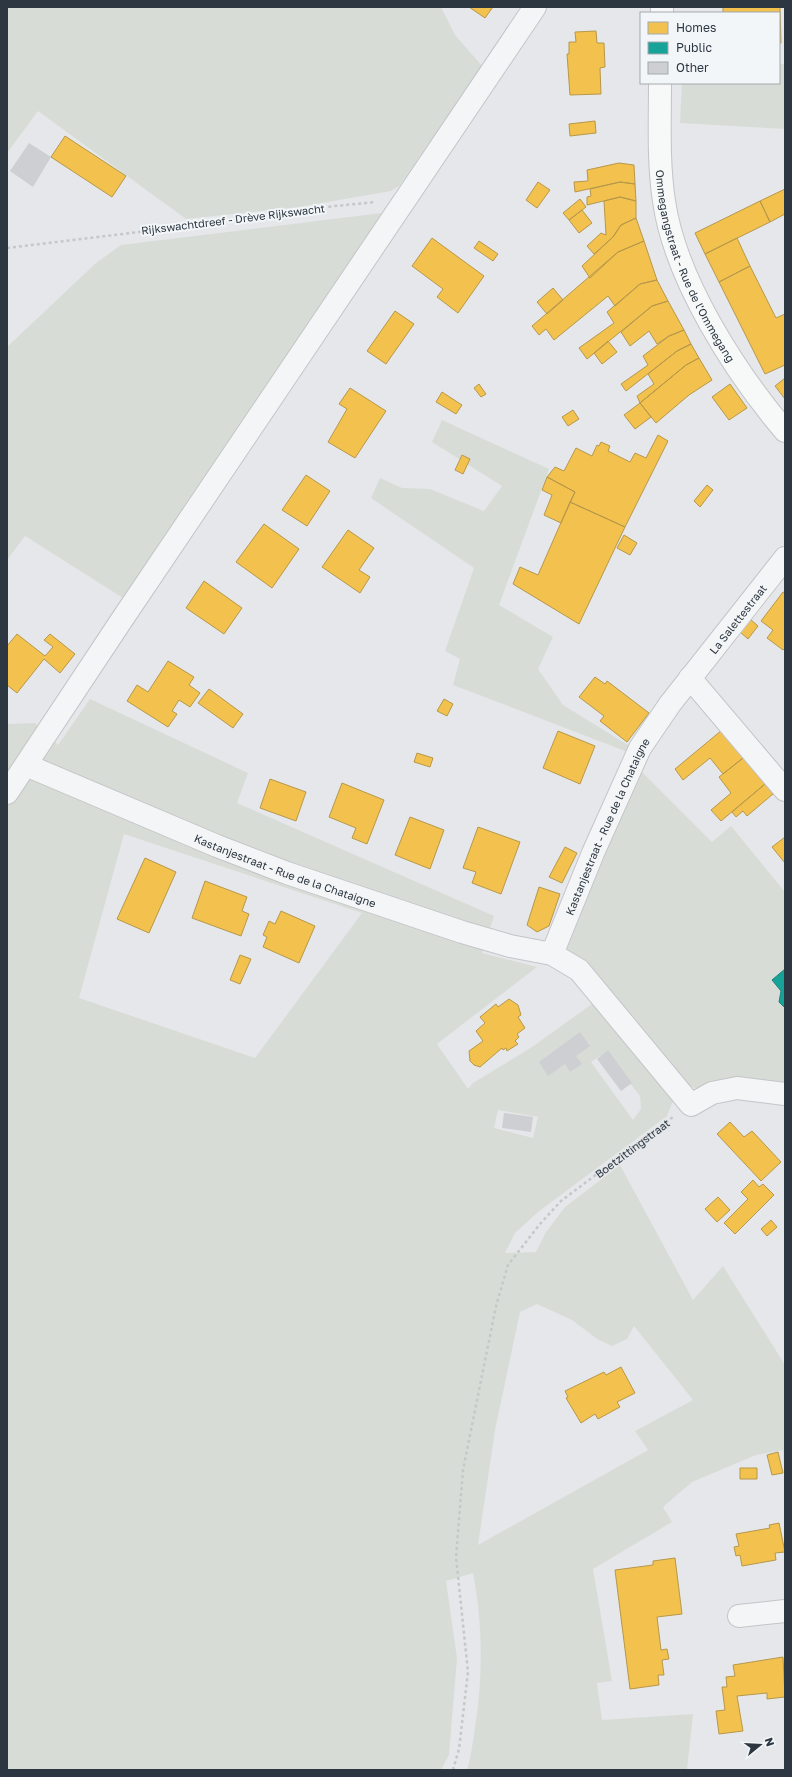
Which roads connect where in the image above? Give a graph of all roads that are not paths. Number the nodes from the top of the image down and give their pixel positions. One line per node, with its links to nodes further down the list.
1 (536, 7): 7 (street)
2 (660, 84): 3 (main road, Ommegangstraat - Rue de l'Ommegang)
3 (785, 431)
4 (785, 558): 5 (street, La Salettestraat)
5 (690, 678): 6 (street, La Salettestraat); 8 (street)
6 (670, 704): 10 (street, Kastanjestraat - Rue de la Chataigne)
7 (26, 765): 9 (street); 10 (street, Kastanjestraat - Rue de la Chataigne)
8 (785, 790)
9 (7, 793)
10 (552, 954): 11 (street, Kastanjestraat - Rue de la Chataigne)
11 (785, 1094)
12 (785, 1611): 13 (street)
13 (739, 1616)

